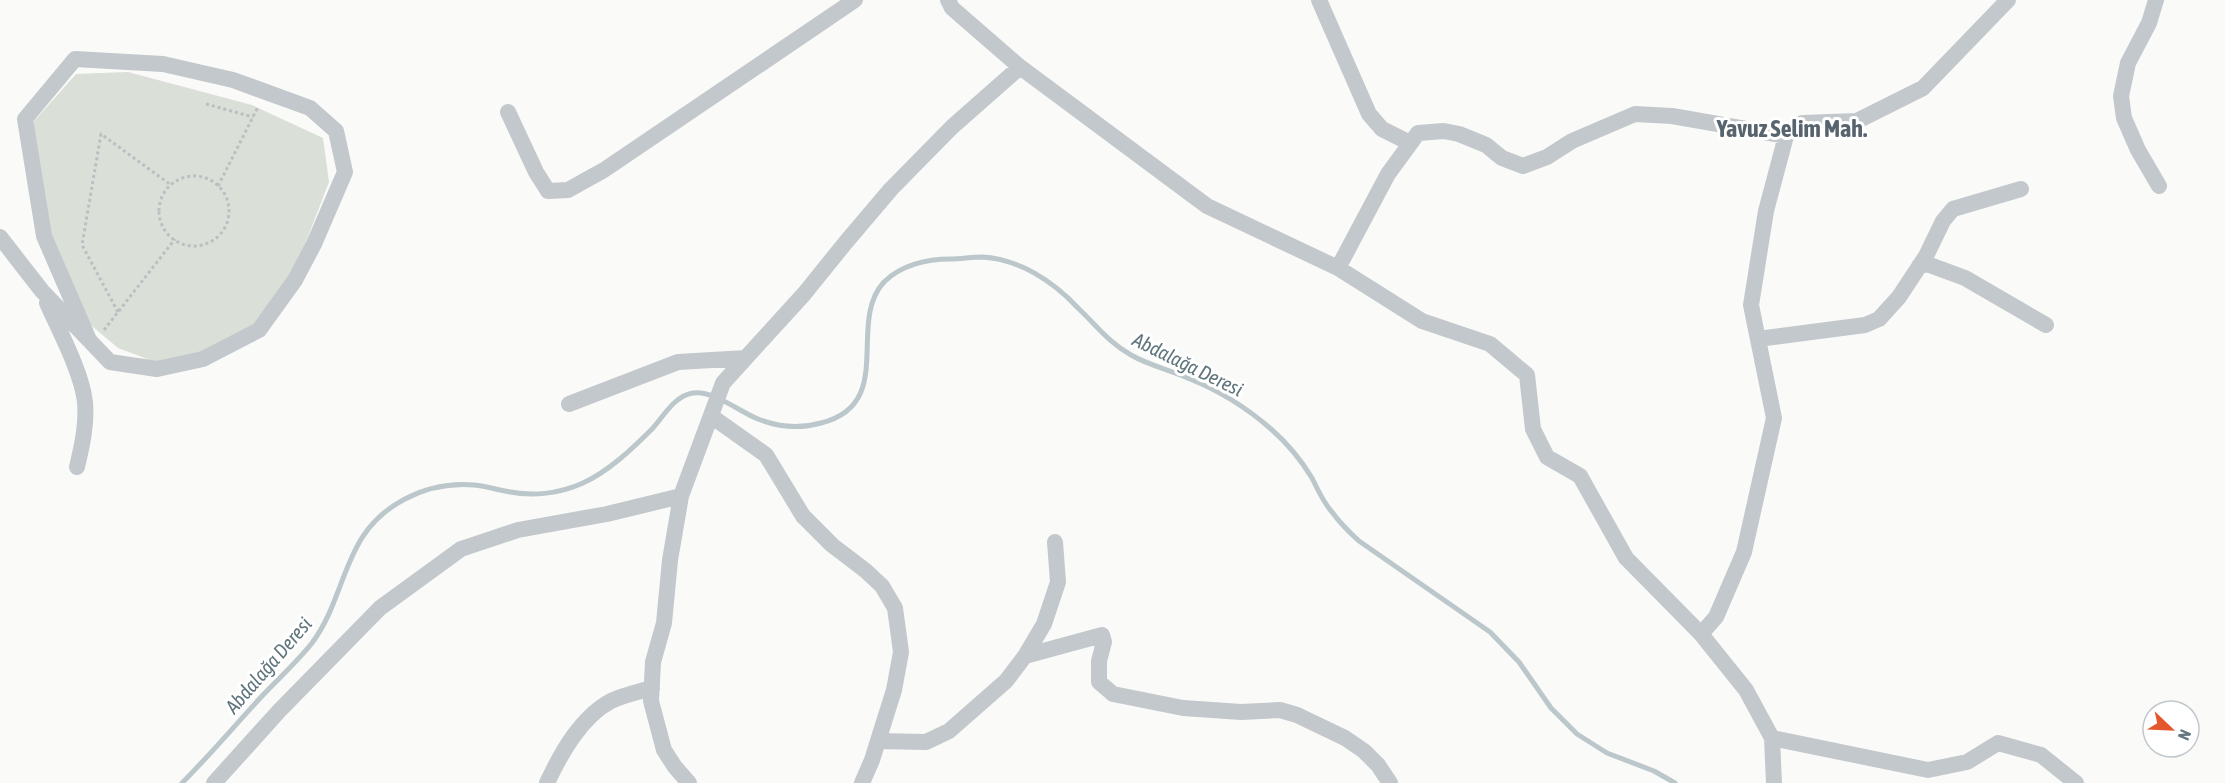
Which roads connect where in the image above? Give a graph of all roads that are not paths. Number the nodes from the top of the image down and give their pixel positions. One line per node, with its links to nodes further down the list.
1 (855, 0): 7 (street)
2 (948, 0): 6 (street)
3 (1319, 0): 9 (street)
4 (2008, 0): 8 (street)
5 (2156, 0): 10 (street)
6 (1020, 67): 14 (street); 19 (street)
7 (508, 112)
8 (1786, 136): 9 (street); 17 (street)
9 (1410, 143): 14 (street)
10 (2159, 186)
11 (2021, 189): 13 (street)
12 (0, 237): 15 (street)
13 (1919, 266): 16 (street); 17 (street)
14 (1338, 268): 25 (street)
15 (42, 291): 18 (street); 22 (street)
16 (2046, 325)
17 (1758, 339): 25 (street)
18 (91, 342): 18 (street)
19 (746, 358): 20 (street); 21 (street)
20 (569, 404)
21 (713, 412): 23 (street); 29 (street)
22 (77, 467)
23 (681, 496): 27 (street); 30 (street)
24 (1055, 542): 26 (street)
25 (1701, 634): 28 (street)
26 (1025, 656): 29 (street); 34 (street)
27 (652, 688): 31 (street); 32 (street)
28 (1772, 738): 35 (street); 36 (street)
29 (878, 741): 33 (street)
30 (214, 783)
31 (548, 783)
32 (689, 783)
33 (862, 783)
34 (1390, 783)
35 (1774, 783)
36 (2076, 783)

